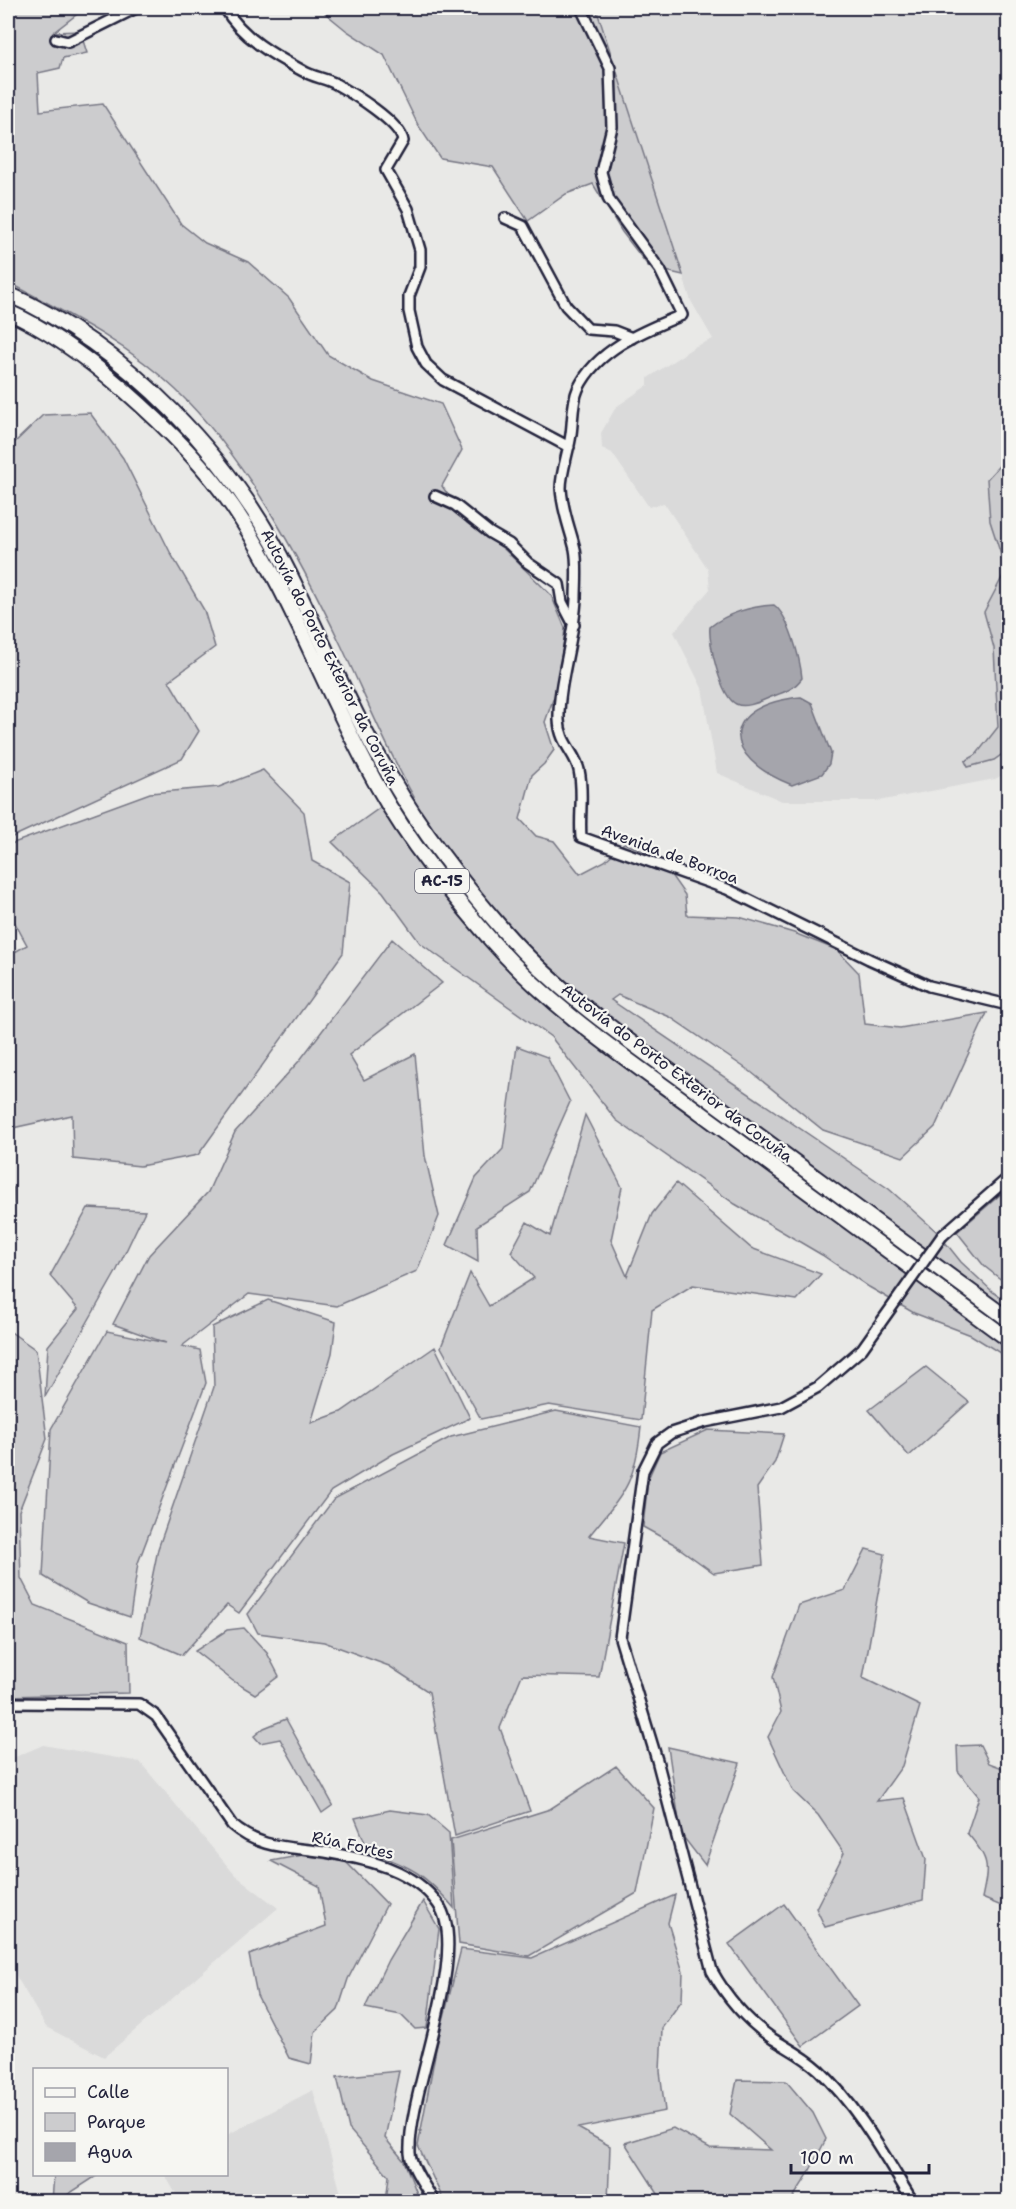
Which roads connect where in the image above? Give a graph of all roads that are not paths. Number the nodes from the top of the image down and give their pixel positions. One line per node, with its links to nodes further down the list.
1 (136, 8): 4 (street)
2 (225, 8): 9 (street)
3 (581, 8): 8 (street, Avenida de Borroa)
4 (56, 39)
5 (505, 218): 8 (street)
6 (8, 294): 14 (highway, Autovía do Porto Exterior da Coruña / AC-15)
7 (8, 312): 15 (highway, Autovía do Porto Exterior da Coruña / AC-15)
8 (632, 338): 9 (street, Avenida de Borroa)
9 (570, 447): 11 (street, Avenida de Borroa)
10 (435, 496): 11 (street)
11 (574, 625): 12 (street, Avenida de Borroa)
12 (1008, 1005)
13 (1008, 1178): 18 (street, bridge)
14 (1008, 1319)
15 (1008, 1339)
16 (8, 1703): 17 (street, Rúa Fortes)
17 (434, 2202)
18 (913, 2202)

